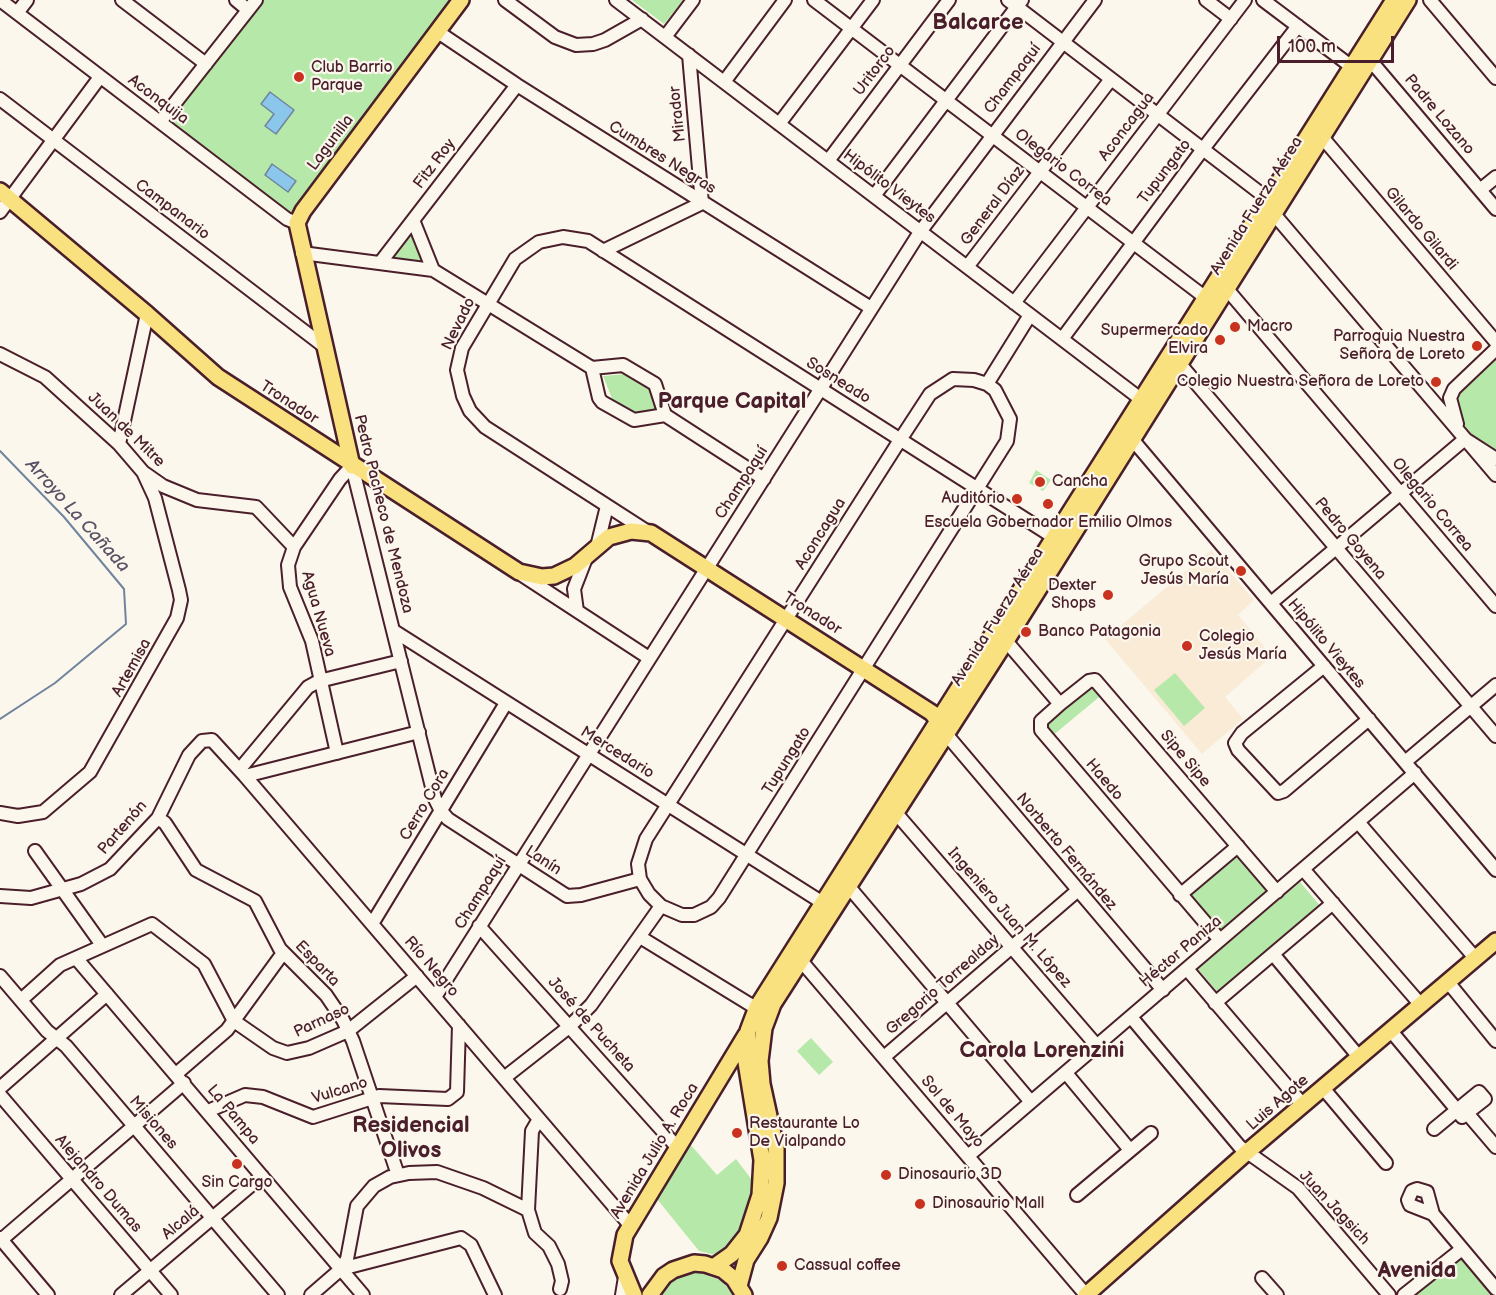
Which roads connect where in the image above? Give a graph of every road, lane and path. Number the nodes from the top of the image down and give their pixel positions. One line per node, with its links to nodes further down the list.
1 (0, 0): 22 (street, Aconquija)
2 (27, 0): 22 (street)
3 (122, 0): 32 (street)
4 (236, 0): 21 (street)
5 (461, 0): 27 (main road, Lagunilla)
6 (505, 0): 23 (street)
7 (618, 0): 23 (street, Hipólito Vieytes)
8 (693, 0): 28 (street)
9 (785, 0): 38 (street)
10 (814, 0): 26 (street, Olegario Correa)
11 (873, 0): 26 (street)
12 (949, 0): 33 (street, Uritorco)
13 (1095, 0): 29 (street, Champaquí)
14 (1206, 0): 24 (street)
15 (1245, 0): 24 (street, Aconcagua)
16 (1263, 0): 25 (street)
17 (1394, 0): 34 (main road, Avenida Fuerza Aérea)
18 (1408, 0): 31 (main road, Avenida Fuerza Aérea)
19 (1430, 0): 36 (street)
20 (1016, 2): 29 (street); 41 (street)
21 (252, 5): 32 (street)
22 (17, 13): 35 (street, Aconquija)
23 (642, 19): 28 (street, Hipólito Vieytes)
24 (1231, 19): 42 (street, Aconcagua)
25 (1298, 26): 34 (street); 48 (street, Tupungato)
26 (852, 29): 33 (street, Olegario Correa); 44 (street)
27 (438, 32): 39 (street, Cumbres Negras); 61 (main road, Lagunilla)
28 (665, 37): 30 (street, Hipólito Vieytes)
29 (1062, 42): 37 (street); 45 (street, Champaquí)
30 (689, 55): 38 (street, Hipólito Vieytes); 55 (street, Mirador)
31 (1369, 62): 34 (street); 46 (main road, Avenida Fuerza Aérea); 52 (street, Padre Lozano)
32 (206, 64): 43 (street)
33 (900, 65): 41 (street, Olegario Correa); 49 (street, Uritorco)
34 (1352, 67): 56 (main road, Avenida Fuerza Aérea)
35 (100, 76): 43 (street, Aconquija); 47 (street)
36 (1496, 78)
37 (1111, 79): 42 (street); 50 (street, General Díaz)
38 (724, 82): 44 (street, Hipólito Vieytes)
39 (517, 85): 55 (street, Cumbres Negras); 60 (street, Fitz Roy)
40 (0, 99): 47 (street, Campanario)
41 (946, 100): 45 (street, Olegario Correa); 54 (street)
42 (1158, 115): 48 (street); 57 (street, Aconcagua)
43 (160, 122): 61 (street, Aconquija)
44 (779, 124): 49 (street, Hipólito Vieytes)
45 (992, 135): 50 (street, Olegario Correa); 62 (street, Champaquí)
46 (1322, 137): 56 (main road, Avenida Fuerza Aérea); 77 (street, Gilardo Gilardi)
47 (55, 141): 53 (street); 78 (street, Campanario)
48 (1203, 149): 56 (street); 63 (street, Tupungato)
49 (828, 161): 54 (street, Hipólito Vieytes)
50 (1040, 172): 57 (street, Olegario Correa); 67 (street, General Díaz)
51 (1496, 177): 52 (street)
52 (1480, 190): 58 (street, Padre Lozano)
53 (5, 195): 59 (street); 74 (main road, Tronador)
54 (874, 196): 62 (street, Hipólito Vieytes)
55 (702, 203): 64 (street); 73 (street, Cumbres Negras)
56 (1271, 206): 69 (main road, Avenida Fuerza Aérea); 70 (main road, Avenida Fuerza Aérea); 88 (street)
57 (1087, 207): 63 (street, Olegario Correa); 72 (street, Aconcagua)
58 (1496, 209)
59 (0, 212)
60 (413, 220): 66 (street, Fitz Roy); 68 (street)
61 (297, 224): 65 (main road, Pedro Pacheco de Mendoza)
62 (920, 232): 67 (street, Hipólito Vieytes); 73 (street, Champaquí)
63 (1133, 242): 70 (street, Olegario Correa); 76 (street, Tupungato)
64 (603, 251): 71 (street, Nevado); 84 (street, Sosneado)
65 (302, 253): 66 (street); 78 (main road, Pedro Pacheco de Mendoza)
66 (380, 263): 68 (street)
67 (967, 267): 72 (street, Hipólito Vieytes)
68 (433, 270): 71 (street)
69 (1226, 288): 81 (main road, Avenida Fuerza Aérea); 97 (street, Olegario Correa)
70 (1206, 298): 85 (main road, Avenida Fuerza Aérea)
71 (488, 301): 82 (street); 98 (street, Nevado)
72 (1014, 303): 75 (street, Hipólito Vieytes)
73 (871, 308): 84 (street, Champaquí)
74 (147, 314): 90 (street); 92 (main road, Tronador)
75 (1030, 315): 76 (street, Hipólito Vieytes); 83 (street)
76 (1062, 339): 85 (street, Hipólito Vieytes)
77 (1496, 342)
78 (325, 347): 92 (main road, Pedro Pacheco de Mendoza)
79 (1496, 349): 88 (street)
80 (0, 354): 90 (street, Juan de Mitre)
81 (1179, 363): 87 (main road, Avenida Fuerza Aérea); 102 (street, Pedro Goyena)
82 (592, 368): 86 (street); 86 (street)
83 (987, 384): 89 (street, Aconcagua); 96 (street, Tupungato)
84 (822, 390): 89 (street, Sosneado); 95 (street, Champaquí)
85 (1142, 400): 87 (main road, Avenida Fuerza Aérea)
86 (665, 415): 95 (street)
87 (1129, 431): 100 (main road, Avenida Fuerza Aérea); 106 (street, Hipólito Vieytes); 111 (main road, Avenida Fuerza Aérea)
88 (1465, 439): 91 (street); 94 (street); 97 (street)
89 (900, 440): 96 (street, Sosneado); 109 (street, Aconcagua)
90 (119, 444): 93 (street, Juan de Mitre)
91 (1496, 459)
92 (352, 466): 101 (street, Agua Nueva); 105 (main road, Tronador); 110 (street, Pedro Pacheco de Mendoza)
93 (143, 472): 101 (street, Juan de Mitre); 133 (street, Artemisa)
94 (1496, 476)
95 (764, 479): 104 (street, Champaquí)
96 (977, 489): 100 (street, Sosneado); 115 (street, Tupungato)
97 (1401, 493): 102 (street); 107 (street, Olegario Correa)
98 (607, 506): 99 (street, Tronador); 103 (street)
99 (651, 533): 103 (main road, Tronador); 104 (main road, Tronador)
100 (1055, 538): 122 (main road, Avenida Fuerza Aérea)
101 (294, 547): 116 (street, Agua Nueva)
102 (1336, 548): 106 (street); 120 (street, Pedro Goyena)
103 (592, 552): 105 (main road, Tronador); 108 (street)
104 (707, 569): 109 (main road, Tronador); 112 (street, Champaquí)
105 (519, 572): 108 (street)
106 (1271, 603): 114 (street, Hipólito Vieytes)
107 (1496, 606)
108 (577, 611): 112 (street)
109 (786, 620): 115 (main road, Tronador); 131 (street, Aconcagua)
110 (394, 631): 113 (street, Pedro Pacheco de Mendoza); 118 (street, Mercedario)
111 (1006, 640): 119 (street); 122 (main road, Avenida Fuerza Aérea)
112 (649, 658): 127 (street, Champaquí)
113 (401, 661): 116 (street); 123 (street, Pedro Pacheco de Mendoza)
114 (1324, 666): 121 (street, Hipólito Vieytes); 121 (street)
115 (865, 669): 122 (main road, Tronador); 139 (street, Tupungato)
116 (319, 681): 126 (street, Agua Nueva); 129 (street)
117 (1496, 685): 120 (street)
118 (506, 702): 127 (street, Mercedario); 132 (street, Cerro Cora)
119 (1060, 704): 137 (street, Sipe Sipe); 148 (street, Haedo)
120 (1471, 706): 124 (street, Pedro Goyena); 128 (street)
121 (1369, 719): 128 (street, Hipólito Vieytes)
122 (943, 728): 134 (main road, Avenida Fuerza Aérea); 146 (street, Norberto Fernández); 150 (main road, Avenida Fuerza Aérea)
123 (419, 732): 126 (street); 132 (street, Pedro Pacheco de Mendoza)
124 (1496, 736)
125 (202, 741): 129 (street, Río Negro); 135 (street, Partenón)
126 (337, 753): 129 (street)
127 (589, 755): 131 (street, Mercedario); 140 (street, Champaquí)
128 (1405, 762): 130 (street, Hipólito Vieytes)
129 (243, 772): 153 (street, Río Negro)
130 (1415, 773): 136 (street, Héctor Paniza); 142 (street, Hipólito Vieytes)
131 (668, 804): 139 (street, Mercedario); 143 (street, Aconcagua)
132 (441, 812): 140 (street, Lanín); 153 (street, Cerro Cora)
133 (0, 813)
134 (897, 813): 144 (main road, Avenida Fuerza Aérea); 159 (street, Ingeniero Juan M. López)
135 (158, 818): 145 (street, Partenón); 160 (street, Esparta)
136 (1358, 822): 141 (street, Héctor Paniza); 164 (street)
137 (1238, 846): 147 (street, Sipe Sipe); 148 (street)
138 (35, 851): 145 (street)
139 (748, 855): 150 (street, Mercedario); 152 (street, Tupungato)
140 (518, 865): 143 (street, Lanín); 154 (street, Champaquí)
141 (1303, 869): 147 (street, Héctor Paniza); 151 (street)
142 (1496, 870)
143 (640, 879): 152 (street)
144 (849, 887): 162 (main road, Avenida Fuerza Aérea); 173 (street)
145 (63, 889): 149 (street, Partenón); 158 (street)
146 (1077, 891): 159 (street, Gregorio Torrealday); 169 (street, Norberto Fernández)
147 (1277, 892): 156 (street, Héctor Paniza)
148 (1180, 895): 156 (street, Haedo)
149 (0, 896)
150 (823, 903): 162 (main road, Avenida Fuerza Aérea)
151 (1333, 903): 161 (street); 175 (street)
152 (661, 906): 155 (street)
153 (372, 924): 167 (street, Río Negro)
154 (479, 926): 171 (street, Champaquí); 180 (street, José de Pucheta)
155 (640, 937): 176 (street); 180 (street)
156 (1220, 940): 165 (street, Héctor Paniza)
157 (1496, 941): 164 (main road, Luis Agote)
158 (102, 945): 163 (street); 178 (street)
159 (1012, 947): 173 (street, Gregorio Torrealday); 186 (street, Ingeniero Juan M. López)
160 (283, 953): 178 (street); 181 (street, Esparta)
161 (1273, 954): 174 (street); 187 (street)
162 (797, 955): 176 (main road, Avenida Fuerza Aérea); 188 (street, Sol de Mayo)
163 (76, 958): 170 (street, La Pampa); 172 (street)
164 (1476, 958): 168 (main road, Luis Agote)
165 (1187, 969): 169 (street, Héctor Paniza); 174 (street)
166 (0, 976): 172 (street, Misiones)
167 (417, 976): 171 (street, Río Negro); 181 (street, Parnaso)
168 (1448, 982): 175 (main road, Luis Agote); 185 (street)
169 (1163, 990): 177 (street, Héctor Paniza)
170 (107, 994): 184 (street); 191 (street, La Pampa)
171 (435, 996): 179 (street, Río Negro)
172 (21, 1000): 184 (street, Misiones)
173 (947, 1003): 188 (street, Gregorio Torrealday); 196 (street)
174 (1215, 1003): 197 (street)
175 (1421, 1005): 183 (main road, Luis Agote)
176 (762, 1011): 182 (main road, Avenida Fuerza Aérea); 226 (main road, Avenida Fuerza Aérea)
177 (1131, 1017): 186 (street, Héctor Paniza); 207 (street)
178 (234, 1020): 181 (street, Parnaso); 191 (street)
179 (459, 1025): 190 (street, Río Negro); 195 (street, Vulcano)
180 (569, 1027): 190 (street); 204 (street, José de Pucheta)
181 (348, 1031): 195 (street, Esparta)
182 (748, 1031): 204 (main road, Avenida Julio A. Roca); 220 (main road, Avenida Fuerza Aérea)
183 (1391, 1031): 187 (main road, Luis Agote); 199 (street)
184 (56, 1038): 192 (street); 201 (street, Misiones)
185 (1496, 1041)
186 (1097, 1046): 189 (street, Héctor Paniza)
187 (1359, 1057): 193 (main road, Luis Agote)
188 (884, 1058): 208 (street, Sol de Mayo)
189 (1066, 1073): 196 (street, Héctor Paniza); 206 (street)
190 (504, 1078): 200 (street, Río Negro)
191 (180, 1079): 198 (street, La Pampa); 201 (street)
192 (0, 1088)
193 (1323, 1088): 197 (main road, Luis Agote); 209 (street)
194 (0, 1095): 212 (street, Alejandro Dumas)
195 (373, 1098): 198 (street, Vulcano); 210 (street, Esparta)
196 (1031, 1102): 208 (street, Héctor Paniza)
197 (1303, 1105): 207 (main road, Luis Agote)
198 (208, 1111): 211 (street, La Pampa)
199 (1462, 1112): 202 (street); 205 (street)
200 (539, 1119): 214 (street); 217 (street, Río Negro)
201 (135, 1127): 212 (street); 216 (street, Misiones)
202 (1434, 1129)
203 (1151, 1133): 206 (street)
204 (677, 1147): 217 (main road, Avenida Julio A. Roca)
205 (1496, 1147)
206 (1130, 1150): 213 (street)
207 (1246, 1153): 238 (main road, Luis Agote); 240 (street, Juan Jagsich)
208 (968, 1156): 238 (street, Sol de Mayo)
209 (1386, 1163)
210 (398, 1175): 214 (street); 221 (street)
211 (262, 1176): 216 (street, Alcalá); 221 (street, La Pampa)
212 (73, 1180): 218 (street); 222 (street, Alejandro Dumas)
213 (1077, 1196)
214 (528, 1209): 225 (street)
215 (1433, 1214): 219 (street)
216 (213, 1217): 222 (street, Alcalá); 231 (street, Misiones)
217 (630, 1225): 223 (main road, Avenida Julio A. Roca)
218 (0, 1240): 228 (street)
219 (1462, 1249): 227 (street); 241 (street)
220 (715, 1266): 226 (main road); 237 (main road)
221 (341, 1269): 232 (street); 233 (street, La Pampa); 234 (street)
222 (150, 1270): 229 (street, Alcalá); 230 (street, Alejandro Dumas)
223 (625, 1277): 235 (street); 236 (main road, Avenida Julio A. Roca)
224 (1262, 1278): 239 (street)
225 (560, 1289)
226 (741, 1290)
227 (1496, 1290)
228 (48, 1295)
229 (121, 1295)
230 (171, 1295)
231 (278, 1295)
232 (311, 1295)
233 (363, 1295)
234 (495, 1295)
235 (622, 1295)
236 (634, 1295)
237 (650, 1295)
238 (1086, 1295)
239 (1277, 1295)
240 (1389, 1295)
241 (1404, 1295)

